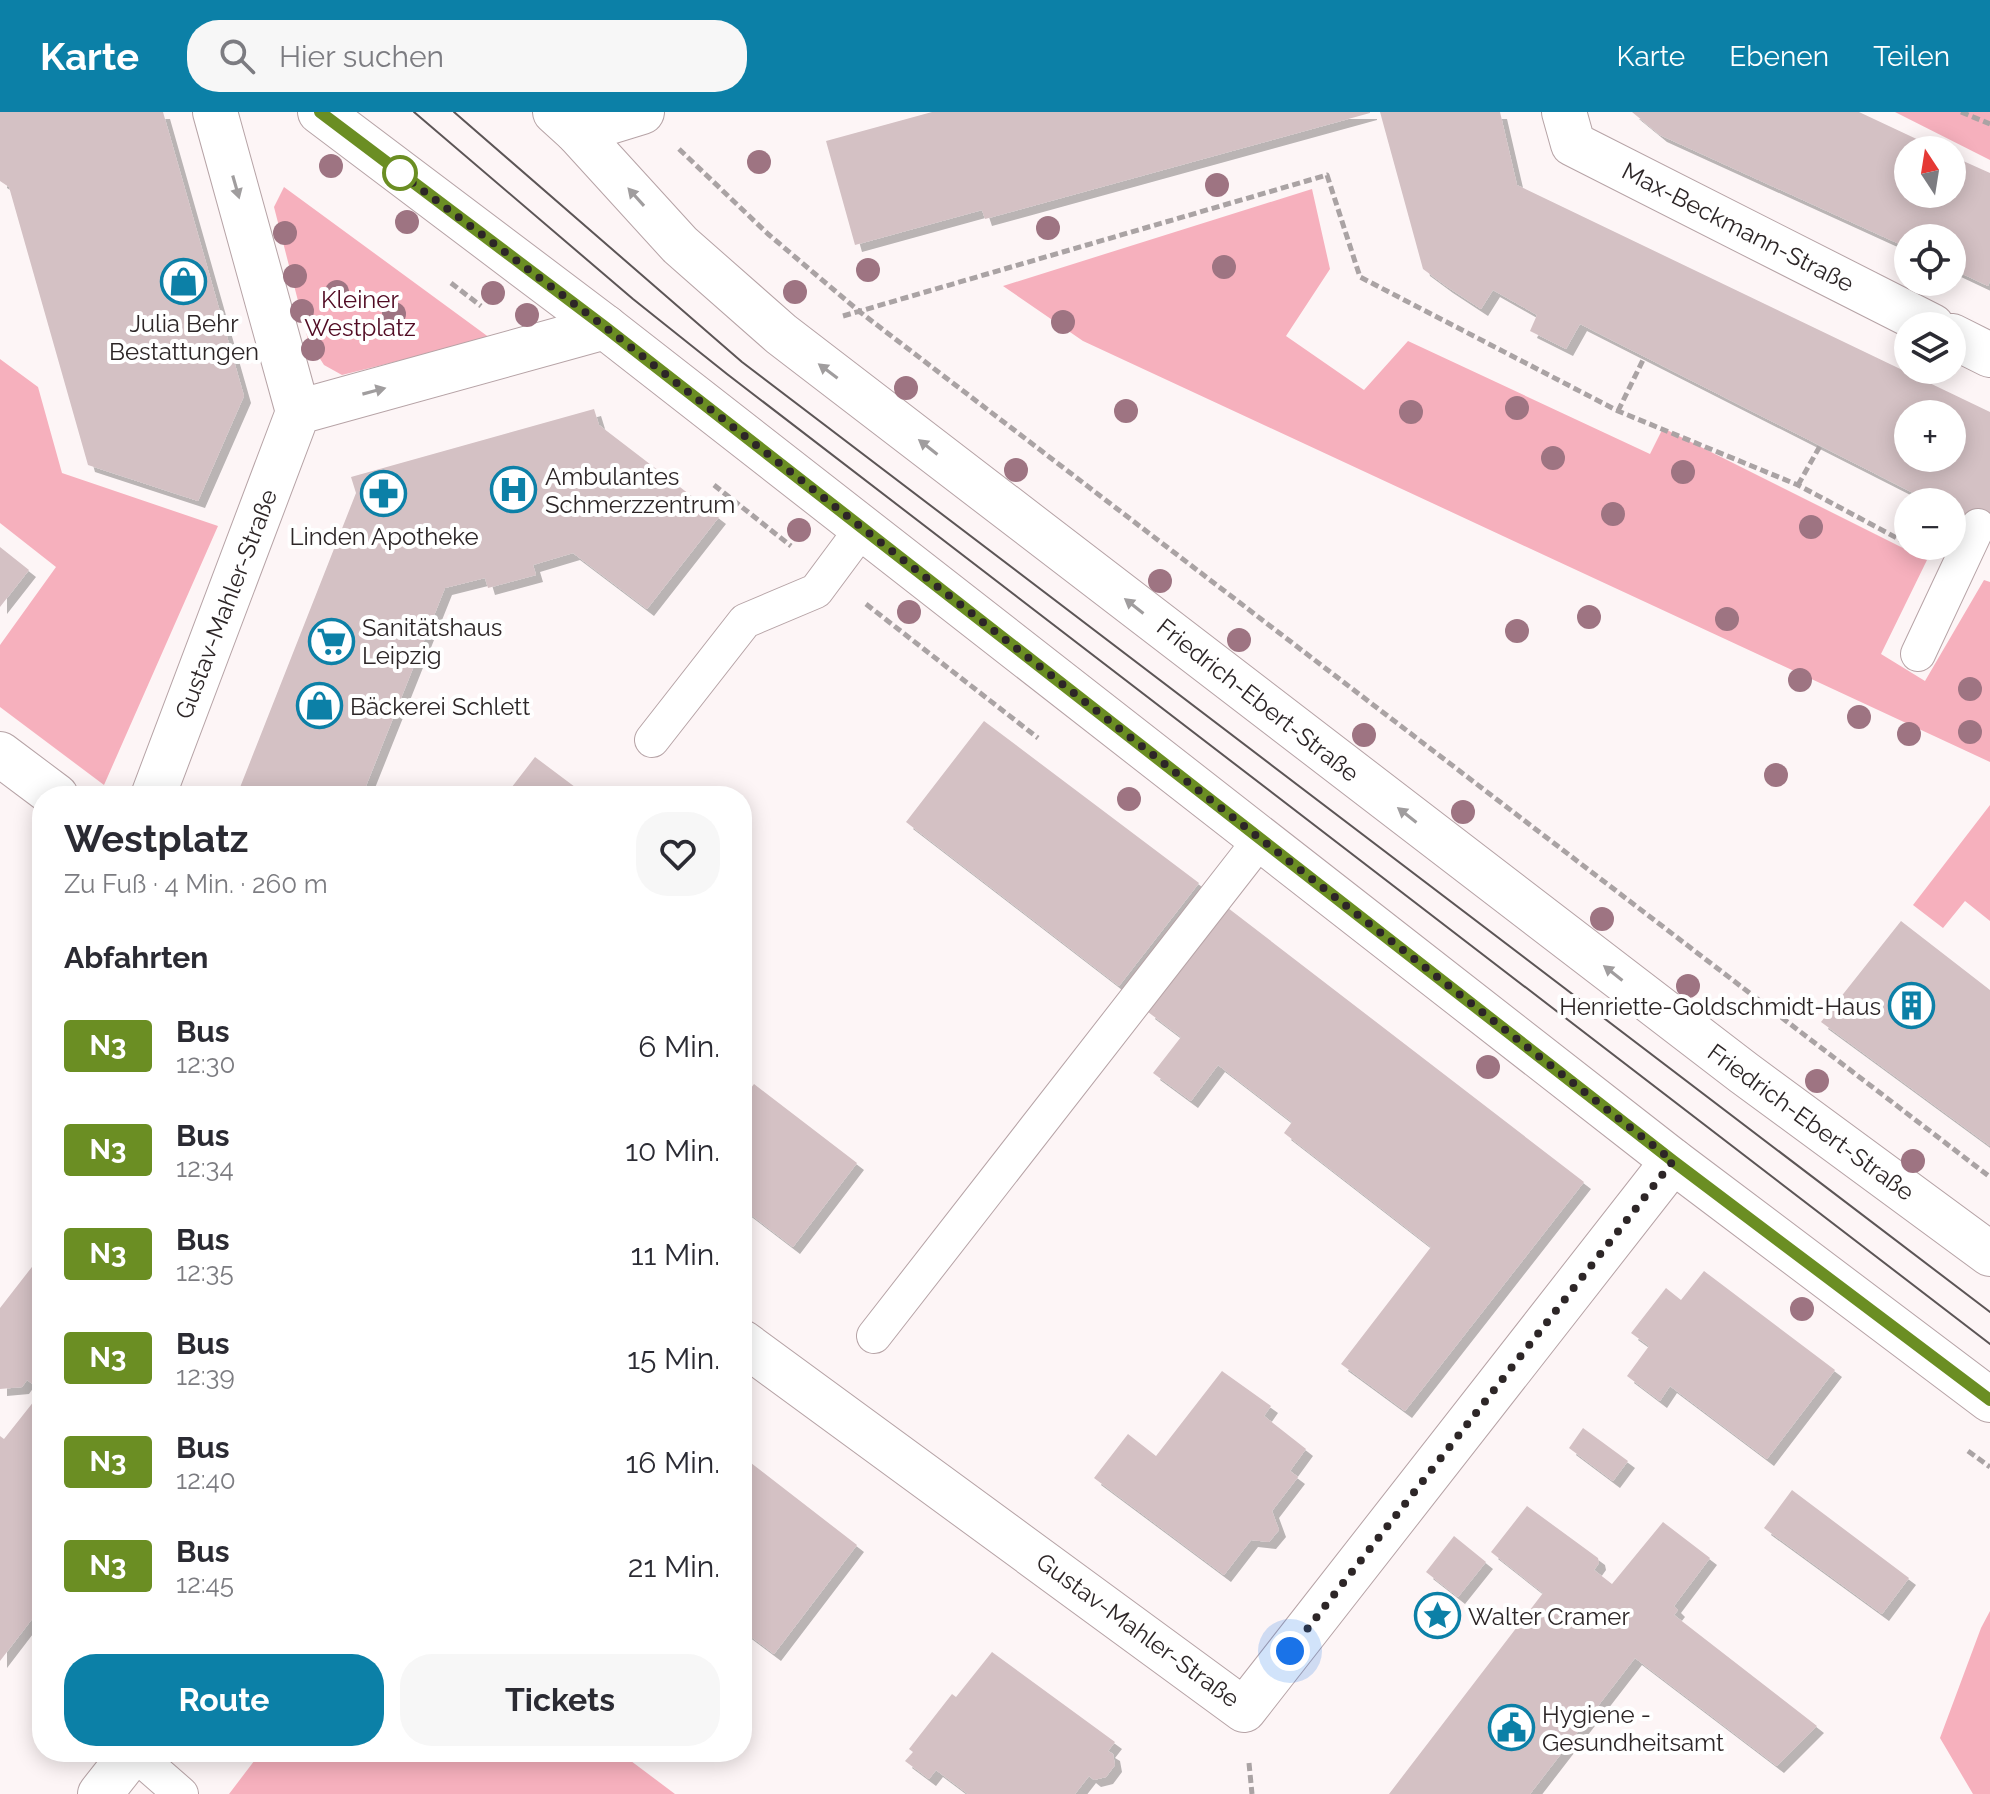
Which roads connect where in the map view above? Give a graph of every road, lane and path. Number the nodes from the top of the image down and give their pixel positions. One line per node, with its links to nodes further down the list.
1 (215, 112): 18 (main road, one-way to 18)
2 (320, 112): 11 (main road)
3 (1564, 112): 10 (main road, Max-Beckmann-Straße)
4 (1961, 112): 6 (path)
5 (566, 122): 7 (main road); 12 (main road, Friedrich-Ebert-Straße, one-way to 5)
6 (1990, 124)
7 (656, 125): 9 (path)
8 (449, 281): 14 (path)
9 (860, 312): 12 (path); 17 (path); 34 (path)
10 (1904, 312)
11 (605, 327): 14 (main road); 23 (main road)
12 (781, 334): 35 (main road, Friedrich-Ebert-Straße, one-way to 12)
13 (1966, 343): 15 (main road)
14 (534, 348): 18 (main road, one-way to 14)
15 (1990, 355)
16 (1644, 358): 17 (path)
17 (1618, 411): 21 (path)
18 (298, 412): 31 (main road, Gustav-Mahler-Straße)
19 (1820, 446): 21 (path)
20 (704, 477): 25 (path)
21 (1798, 485): 24 (path)
22 (1978, 526): 26 (lane)
23 (862, 529): 25 (lane); 32 (main road)
24 (1894, 536)
25 (828, 574): 27 (lane); 28 (path)
26 (1918, 654)
27 (652, 740)
28 (1048, 746)
29 (0, 754): 30 (main road)
30 (43, 786)
31 (157, 786)
32 (1261, 839): 33 (main road); 36 (lane)
33 (1673, 1161): 37 (main road, Gustav-Mahler-Straße); 38 (main road)
34 (1990, 1177)
35 (1990, 1254)
36 (874, 1336)
37 (752, 1349)
38 (1990, 1400)
39 (125, 1762): 41 (main road)
40 (144, 1762): 42 (lane)
41 (100, 1794)
42 (181, 1794)

